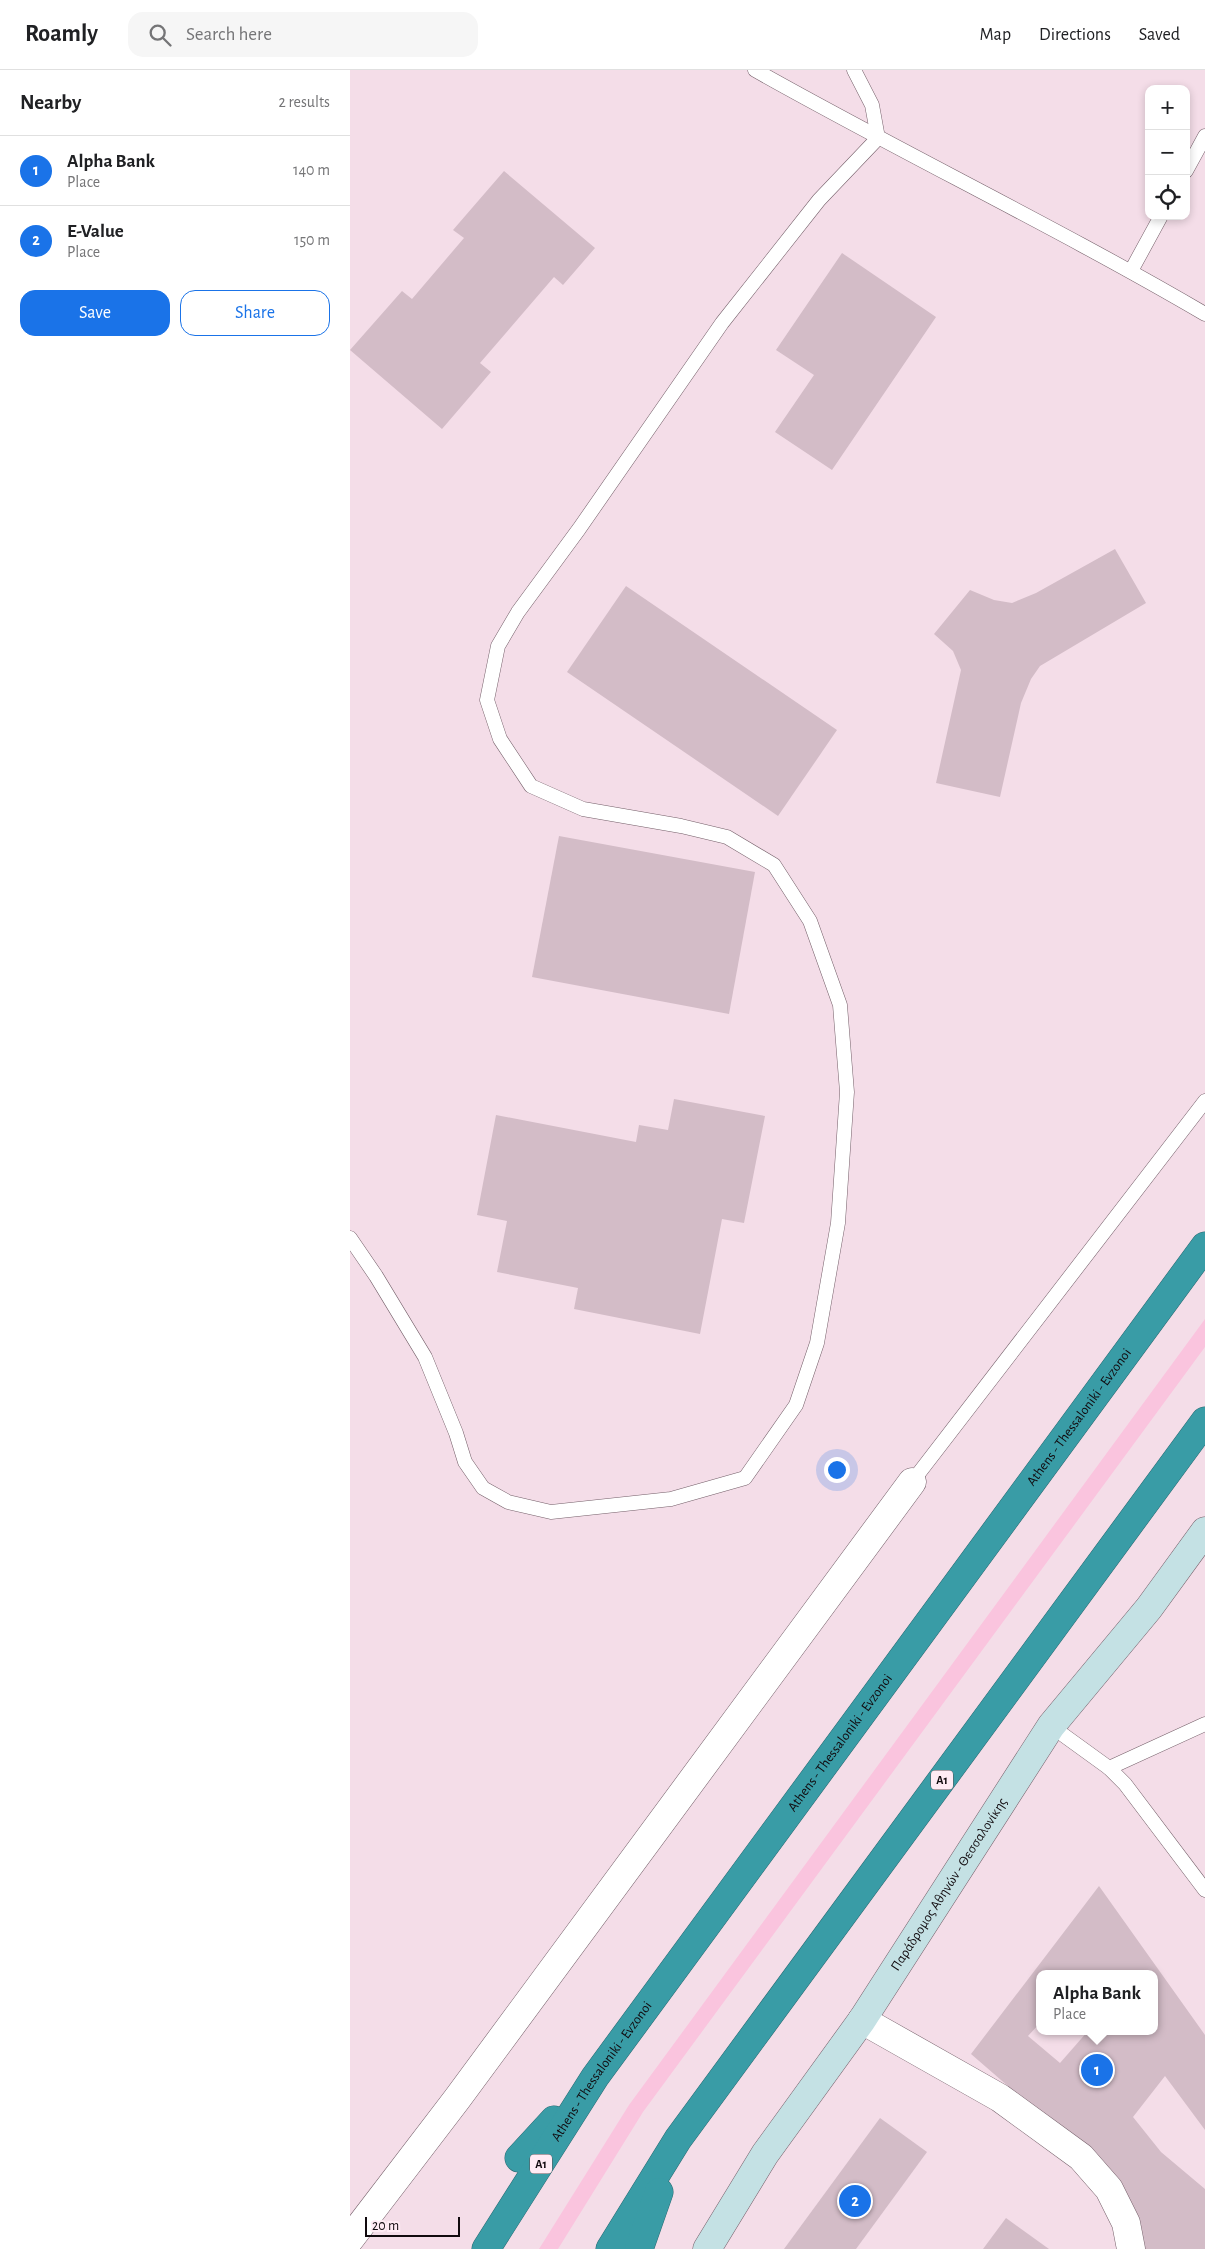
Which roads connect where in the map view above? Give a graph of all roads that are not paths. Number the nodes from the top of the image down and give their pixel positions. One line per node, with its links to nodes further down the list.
1 (755, 70): 4 (lane)
2 (854, 70): 4 (lane)
3 (1205, 136): 5 (lane)
4 (878, 138): 7 (lane); 10 (lane)
5 (1190, 163)
6 (1159, 220): 7 (lane)
7 (1131, 271): 8 (lane)
8 (1205, 314)
9 (1205, 1101): 13 (lane)
10 (350, 1238)
11 (1205, 1246): 20 (highway, Athens - Thessaloniki - Evzonoi / Α1)
12 (1205, 1421): 21 (highway, Α1)
13 (912, 1482): 23 (street)
14 (1205, 1531): 16 (main road, Παράδρομος Αθηνών - Θεσσαλονίκης)
15 (1205, 1724): 17 (lane)
16 (1052, 1726): 17 (lane); 19 (main road, Παράδρομος Αθηνών - Θεσσαλονίκης)
17 (1109, 1768): 18 (lane)
18 (1205, 1890)
19 (862, 2020): 27 (main road, Παράδρομος Αθηνών - Θεσσαλονίκης); 28 (street)
20 (595, 2078): 22 (highway); 24 (highway, Athens - Thessaloniki - Evzonoi / Α1)
21 (678, 2139): 25 (highway, Α1); 26 (highway)
22 (519, 2158)
23 (350, 2239)
24 (486, 2249)
25 (610, 2249)
26 (639, 2249)
27 (707, 2249)
28 (1131, 2249)

